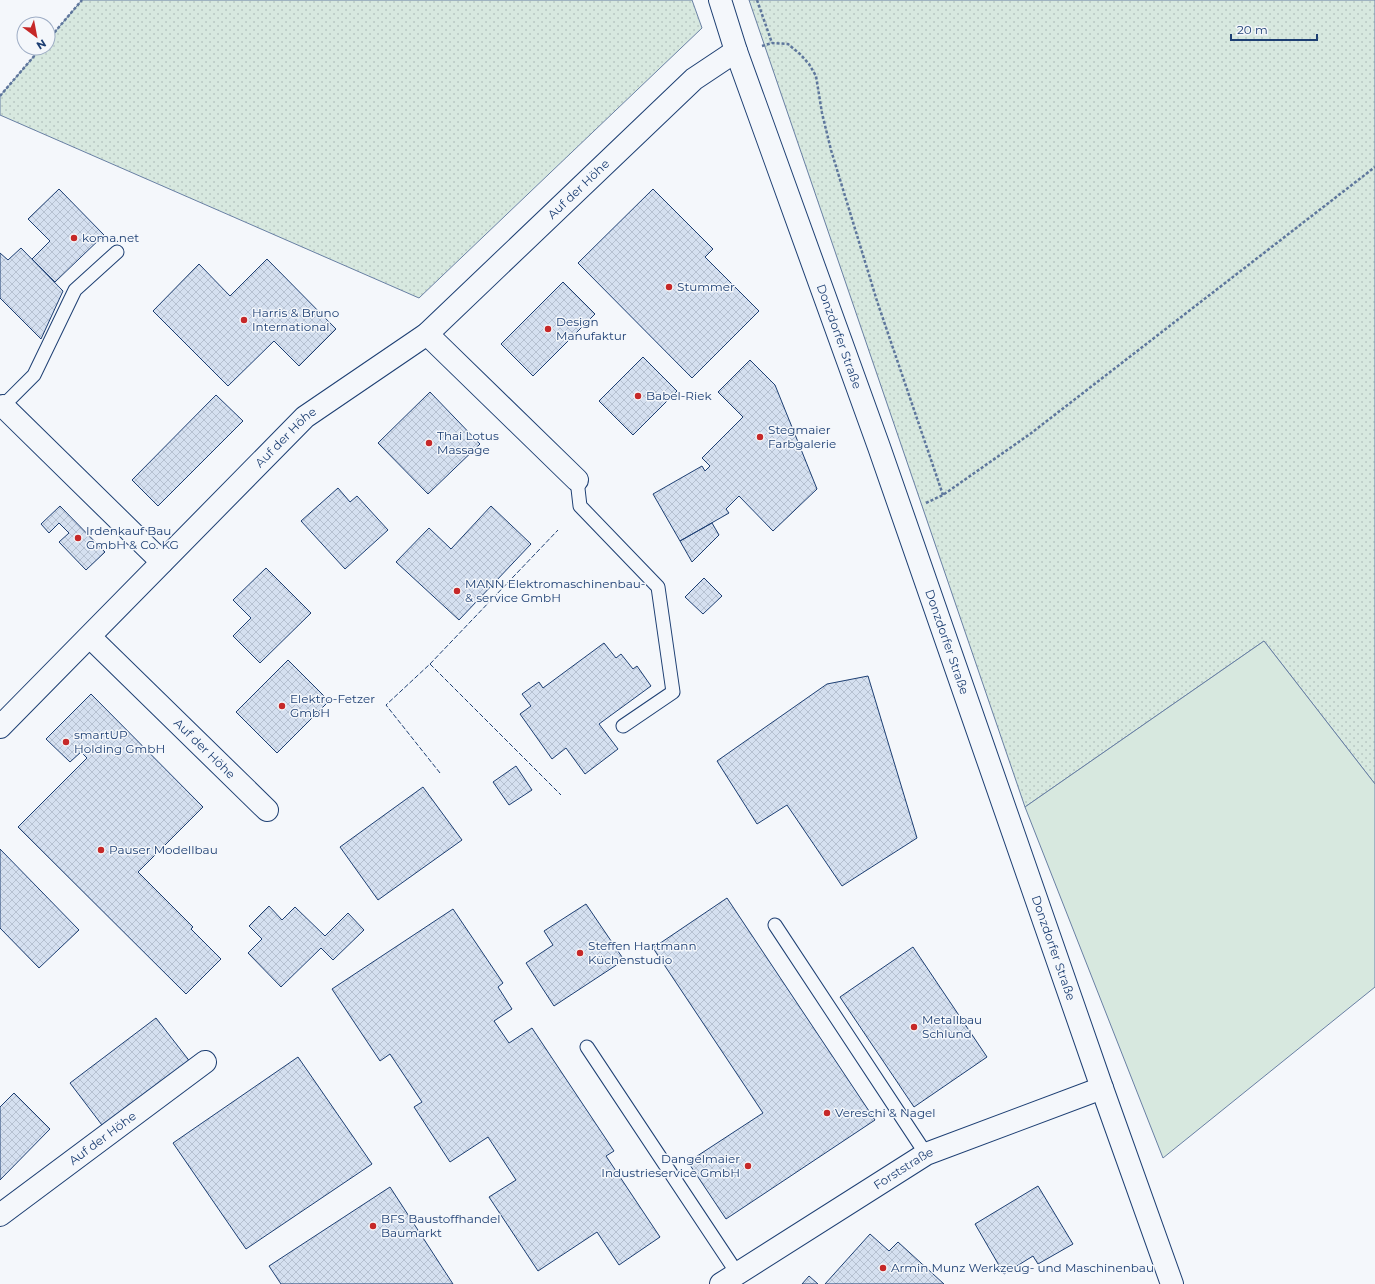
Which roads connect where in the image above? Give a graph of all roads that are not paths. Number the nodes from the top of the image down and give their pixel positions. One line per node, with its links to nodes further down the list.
1 (720, 0): 2 (street, Donzdorfer Straße)
2 (736, 51): 4 (street, Auf der Höhe); 15 (street, Donzdorfer Straße)
3 (117, 252): 5 (lane)
4 (427, 334): 6 (street); 7 (street, Auf der Höhe)
5 (3, 406): 7 (street)
6 (577, 480): 9 (lane)
7 (162, 562): 8 (street, Auf der Höhe)
8 (90, 637): 10 (street, Auf der Höhe); 11 (street, Auf der Höhe)
9 (623, 726)
10 (0, 727)
11 (267, 810)
12 (775, 925): 16 (lane)
13 (587, 1047): 18 (lane)
14 (205, 1062): 17 (street, Auf der Höhe)
15 (1102, 1088): 16 (street, Forststraße); 19 (street, Donzdorfer Straße)
16 (926, 1154): 18 (street, Forststraße)
17 (0, 1215)
18 (729, 1279)
19 (1172, 1284)

